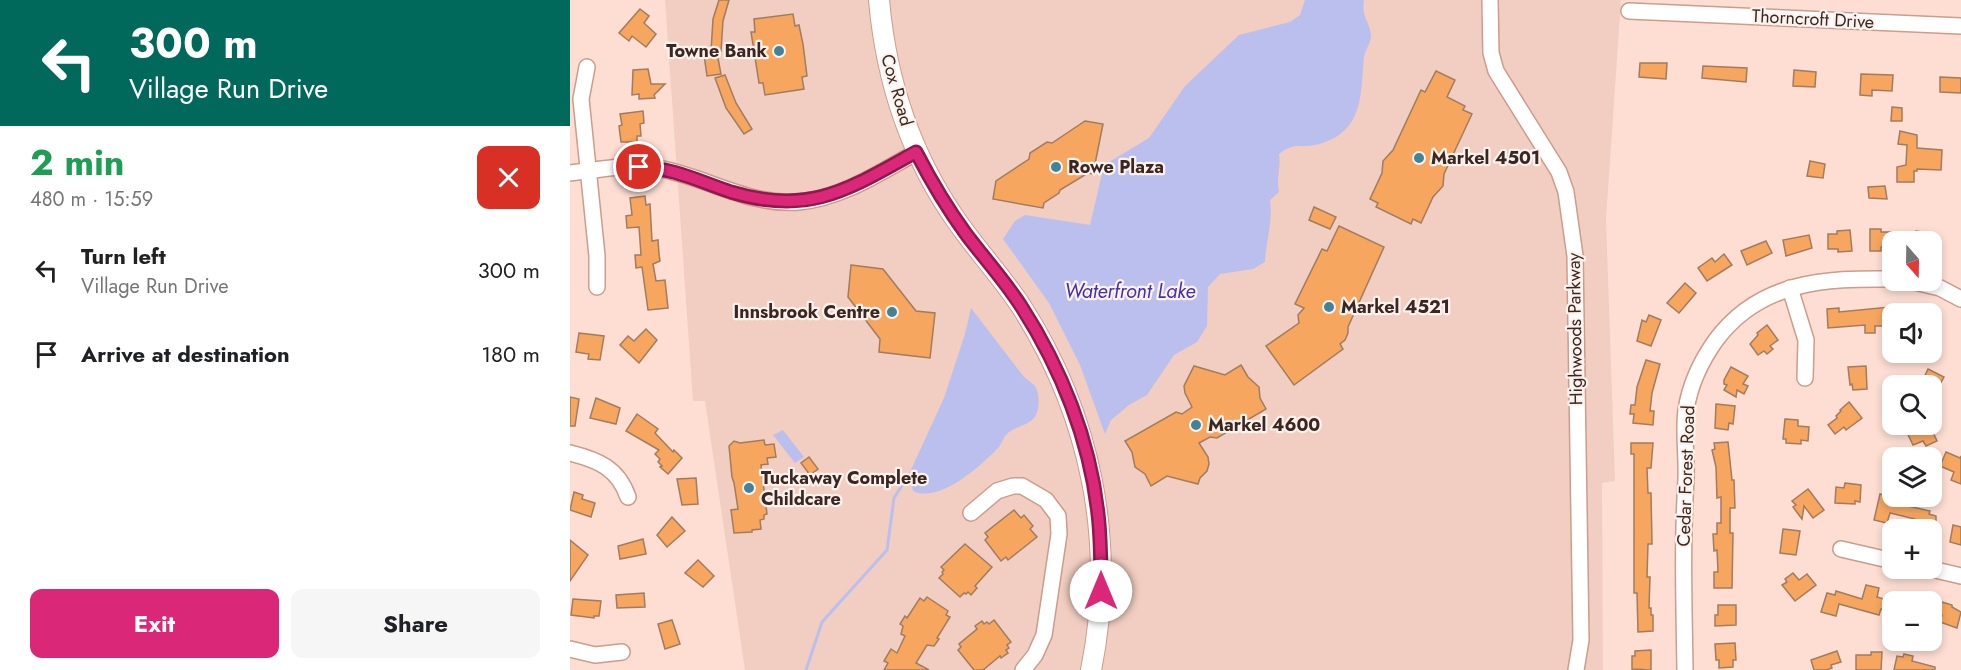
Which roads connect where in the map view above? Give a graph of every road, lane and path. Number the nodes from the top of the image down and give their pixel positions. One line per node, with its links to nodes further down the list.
1 (879, 0): 6 (main road, Cox Road)
2 (1490, 4): 26 (street, Highwoods Parkway)
3 (1629, 11): 4 (street, Thorncroft Drive)
4 (1961, 26)
5 (586, 67): 7 (street)
6 (916, 152): 7 (street); 25 (main road, Cox Road)
7 (588, 171): 8 (street); 10 (street)
8 (570, 173)
9 (1882, 279): 11 (street, Cedar Forest Road)
10 (597, 287)
11 (1790, 288): 14 (street); 27 (street, Cedar Forest Road)
12 (1942, 289): 13 (street)
13 (1961, 299)
14 (1805, 378)
15 (570, 453): 16 (street)
16 (628, 497)
17 (971, 513): 24 (street)
18 (1841, 549): 19 (street)
19 (1882, 558)
20 (1942, 572): 21 (street)
21 (1961, 576)
22 (570, 649): 23 (street)
23 (622, 652)
24 (1023, 670)
25 (1091, 670)
26 (1576, 670)
27 (1686, 670)

